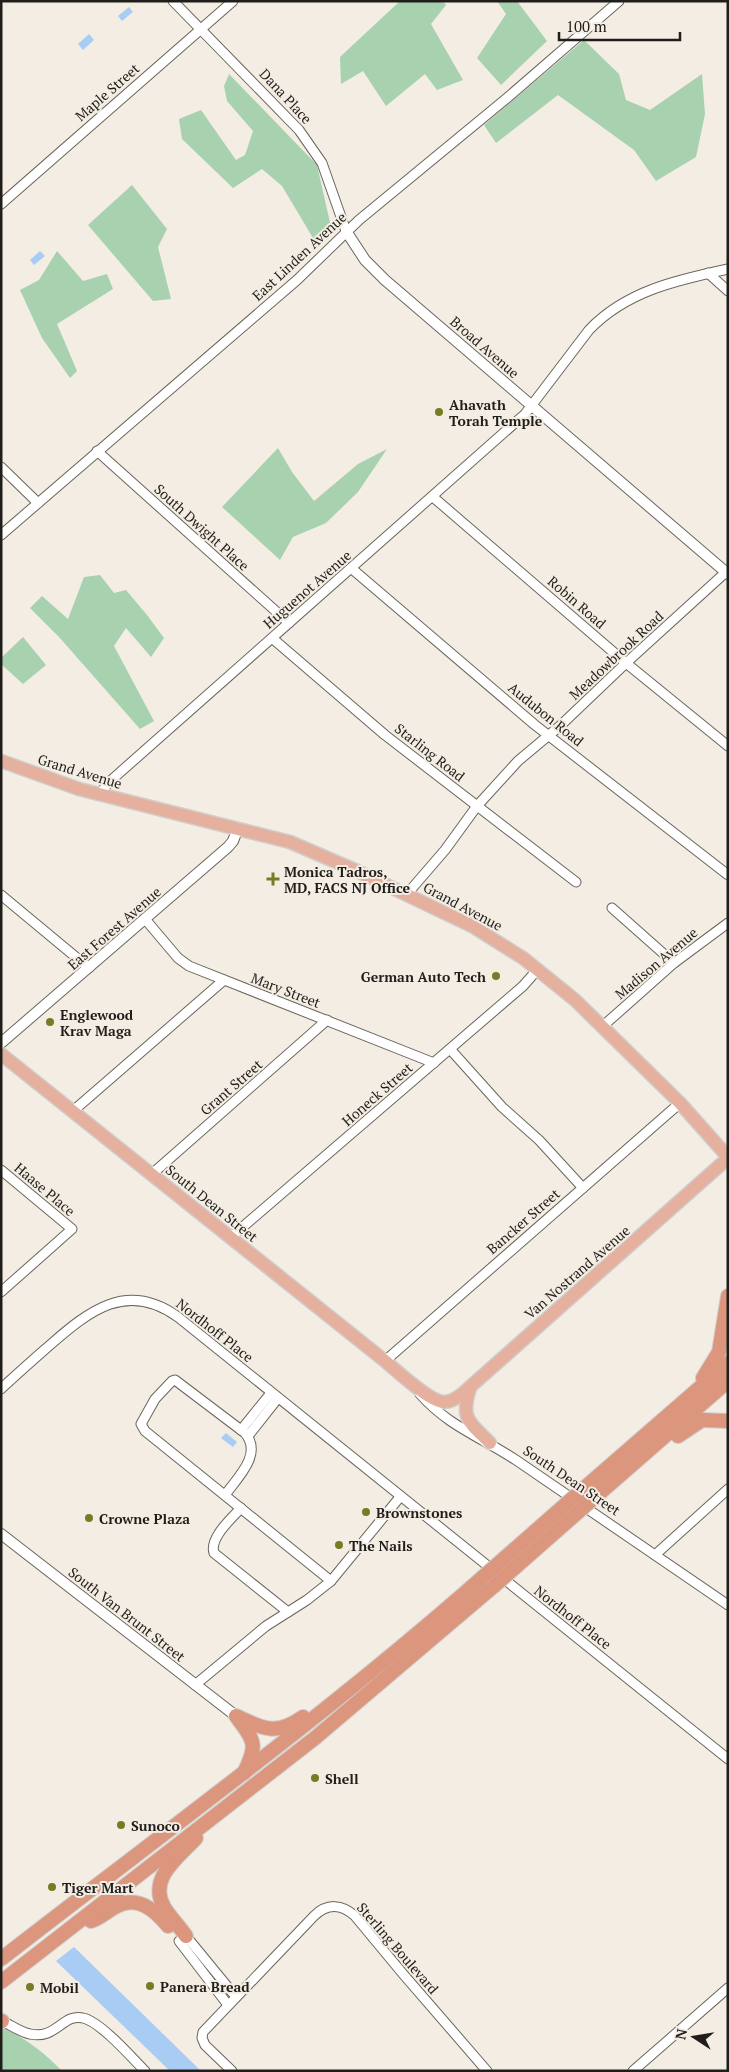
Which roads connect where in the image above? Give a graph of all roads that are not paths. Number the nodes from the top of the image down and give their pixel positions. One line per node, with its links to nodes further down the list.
1 (173, 1): 4 (street, Dana Place)
2 (232, 1): 4 (street, Maple Street)
3 (619, 1): 6 (street, East Linden Avenue)
4 (201, 29): 5 (street, Maple Street); 6 (street, Dana Place)
5 (1, 204)
6 (346, 231): 10 (street, Broad Avenue); 11 (street, East Linden Avenue)
7 (728, 269): 8 (street, Huguenot Avenue)
8 (708, 273): 9 (street); 10 (street, Huguenot Avenue)
9 (728, 291)
10 (532, 405): 13 (street, Huguenot Avenue); 17 (street, Broad Avenue)
11 (97, 451): 14 (street, East Linden Avenue); 18 (street, South Dwight Place)
12 (1, 467): 14 (street)
13 (433, 497): 16 (street, Huguenot Avenue); 20 (street, Robin Road)
14 (38, 503): 15 (street, East Linden Avenue)
15 (1, 535)
16 (351, 568): 18 (street, Huguenot Avenue); 21 (street, Audubon Road)
17 (727, 573): 20 (street, Meadowbrook Road)
18 (289, 624): 19 (street, Huguenot Avenue)
19 (272, 638): 24 (street, Huguenot Avenue); 25 (street, Starling Road)
20 (626, 663): 21 (street, Meadowbrook Road); 22 (street, Robin Road)
21 (548, 735): 25 (street, Meadowbrook Road); 27 (street, Audubon Road)
22 (728, 746)
23 (1, 761): 24 (main road, Grand Avenue)
24 (100, 794): 26 (main road, Grand Avenue)
25 (477, 806): 28 (street, Starling Road); 29 (street, Meadowbrook Road)
26 (238, 828): 29 (main road, Grand Avenue); 32 (street, East Forest Avenue)
27 (728, 875)
28 (576, 882)
29 (408, 894): 36 (main road, Grand Avenue)
30 (1, 895): 35 (street)
31 (612, 908): 34 (street)
32 (145, 919): 35 (street, East Forest Avenue); 37 (street, Mary Street)
33 (728, 924): 34 (street, Madison Avenue)
34 (674, 963): 39 (street, Madison Avenue)
35 (89, 968): 40 (street, East Forest Avenue)
36 (538, 969): 39 (main road, Grand Avenue); 41 (street, Honeck Street)
37 (224, 980): 38 (street, Mary Street); 45 (street)
38 (328, 1020): 43 (street, Mary Street); 48 (street, Grant Street)
39 (603, 1026): 44 (main road, Grand Avenue)
40 (1, 1043)
41 (450, 1049): 43 (street, Honeck Street); 49 (street)
42 (1, 1054): 45 (main road, South Dean Street)
43 (434, 1062): 50 (street, Honeck Street)
44 (680, 1103): 46 (main road, Grand Avenue); 49 (street, Bancker Street)
45 (73, 1111): 48 (main road, South Dean Street)
46 (728, 1158): 57 (main road, Van Nostrand Avenue)
47 (1, 1170): 51 (street, Haase Place)
48 (152, 1174): 50 (main road, South Dean Street)
49 (583, 1188): 53 (street, Bancker Street)
50 (231, 1237): 53 (main road, South Dean Street)
51 (1, 1292)
52 (728, 1296): 59 (highway)
53 (385, 1361): 55 (main road, South Dean Street)
54 (728, 1363): 59 (highway)
55 (404, 1375): 61 (main road, South Dean Street); 64 (street, South Dean Street)
56 (728, 1381): 65 (highway)
57 (471, 1387): 61 (main road, Van Nostrand Avenue); 64 (main road)
58 (1, 1389): 60 (street, Nordhoff Place)
59 (692, 1394): 76 (highway, bridge)
60 (275, 1395): 63 (street); 68 (street, Nordhoff Place)
61 (442, 1402)
62 (728, 1421): 65 (highway)
63 (244, 1433): 67 (street); 67 (street)
64 (490, 1443): 71 (street, South Dean Street)
65 (640, 1458): 80 (highway, bridge)
66 (728, 1489): 71 (street)
67 (225, 1495): 69 (street)
68 (400, 1497): 72 (street); 78 (street, Nordhoff Place)
69 (241, 1508): 72 (street); 74 (street)
70 (1, 1534): 75 (street, South Van Brunt Street)
71 (655, 1555): 73 (street, South Dean Street)
72 (331, 1581): 74 (street)
73 (728, 1605)
74 (288, 1612): 75 (street)
75 (195, 1685): 77 (street, South Van Brunt Street)
76 (354, 1687): 77 (highway); 79 (highway)
77 (236, 1716): 79 (highway)
78 (728, 1759)
79 (242, 1775): 83 (highway)
80 (217, 1814): 81 (highway); 82 (highway)
81 (65, 1933): 82 (highway); 84 (highway)
82 (182, 1938): 86 (street); 87 (street)
83 (1, 1959)
84 (1, 1982)
85 (728, 1988): 92 (street)
86 (236, 1996): 87 (street, Sterling Boulevard); 91 (street, Sterling Boulevard)
87 (228, 2005): 90 (street, Sterling Boulevard)
88 (1, 2021): 89 (street)
89 (145, 2071)
90 (232, 2071)
91 (487, 2071)
92 (633, 2071)

